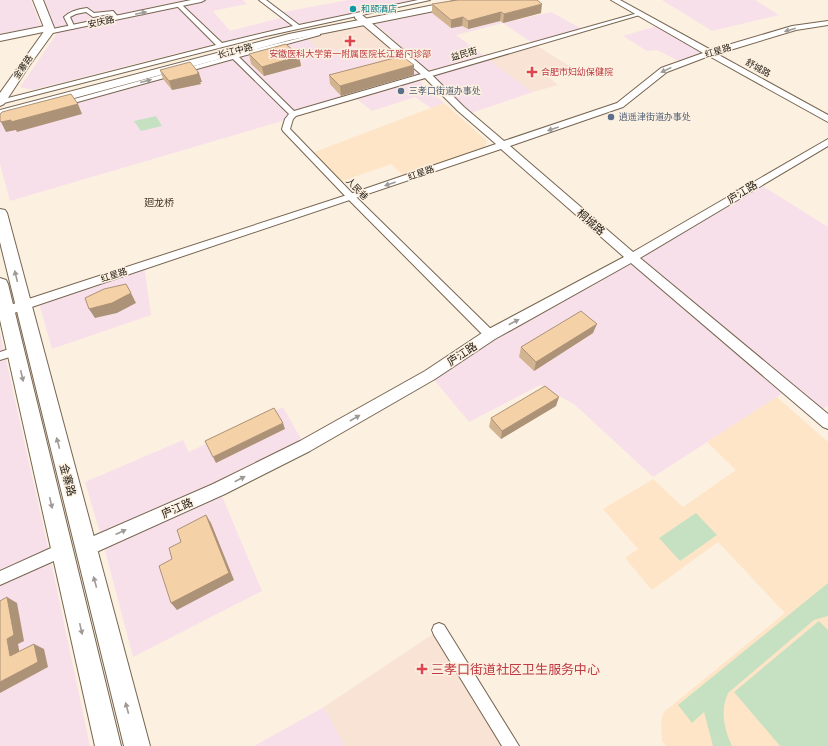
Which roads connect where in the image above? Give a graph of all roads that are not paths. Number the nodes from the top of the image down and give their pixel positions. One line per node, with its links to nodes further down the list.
1 (38, 0): 17 (main road)
2 (201, 0): 9 (street, 安庆路)
3 (262, 0): 15 (street)
4 (427, 0): 15 (street)
5 (445, 0): 13 (highway, 长江中路)
6 (614, 0): 11 (street, 舒城路)
7 (478, 1): 13 (highway, 长江中路)
8 (85, 2): 10 (street)
9 (179, 5): 12 (street, 安庆路, one-way to 9); 20 (street)
10 (88, 11): 12 (street); 16 (street)
11 (640, 14): 21 (street, 舒城路); 23 (street, 益民街)
12 (116, 18): 16 (street, 安庆路)
13 (367, 20): 22 (highway, 长江中路); 23 (street, 桐城路); 25 (highway, 长江中路)
14 (828, 23): 21 (street, 红星路, one-way to 21)
15 (298, 26): 20 (street)
16 (72, 28): 17 (street, 安庆路)
17 (45, 31): 18 (main road, 安庆路); 19 (main road, 安庆路); 24 (main road, 金寨路); 25 (main road, 金寨路)
18 (0, 38)
19 (0, 42)
20 (220, 45): 25 (street)
21 (710, 53): 28 (street, 舒城路); 31 (street, 红星路, one-way to 31)
22 (232, 54): 26 (highway, 长江中路); 27 (street); 29 (street, one-way to 22)
23 (428, 73): 27 (street, 益民街); 31 (street, 桐城路)
24 (0, 87)
25 (0, 103)
26 (0, 114)
27 (293, 114): 32 (street, 人民巷)
28 (828, 119)
29 (0, 120)
30 (828, 142): 34 (street, 庐江路)
31 (504, 145): 32 (street, 红星路, one-way to 32); 34 (street, 桐城路)
32 (351, 197): 36 (street, 红星路); 37 (street, 人民巷)
33 (0, 213): 36 (main road, 金寨路, one-way to 33)
34 (633, 257): 37 (street, 庐江路, one-way to 34); 38 (street, 桐城路); 39 (street, 桐城路)
35 (0, 284): 36 (main road, 金寨路)
36 (14, 308): 40 (main road, 金寨路, one-way to 36); 44 (main road, 金寨路, one-way to 44)
37 (490, 335): 40 (street, 庐江路, one-way to 37)
38 (828, 414)
39 (828, 423)
40 (86, 548): 45 (main road, 金寨路, one-way to 40)
41 (52, 555): 42 (street)
42 (0, 578)
43 (439, 630): 46 (street)
44 (108, 746)
45 (137, 746)
46 (511, 746)

